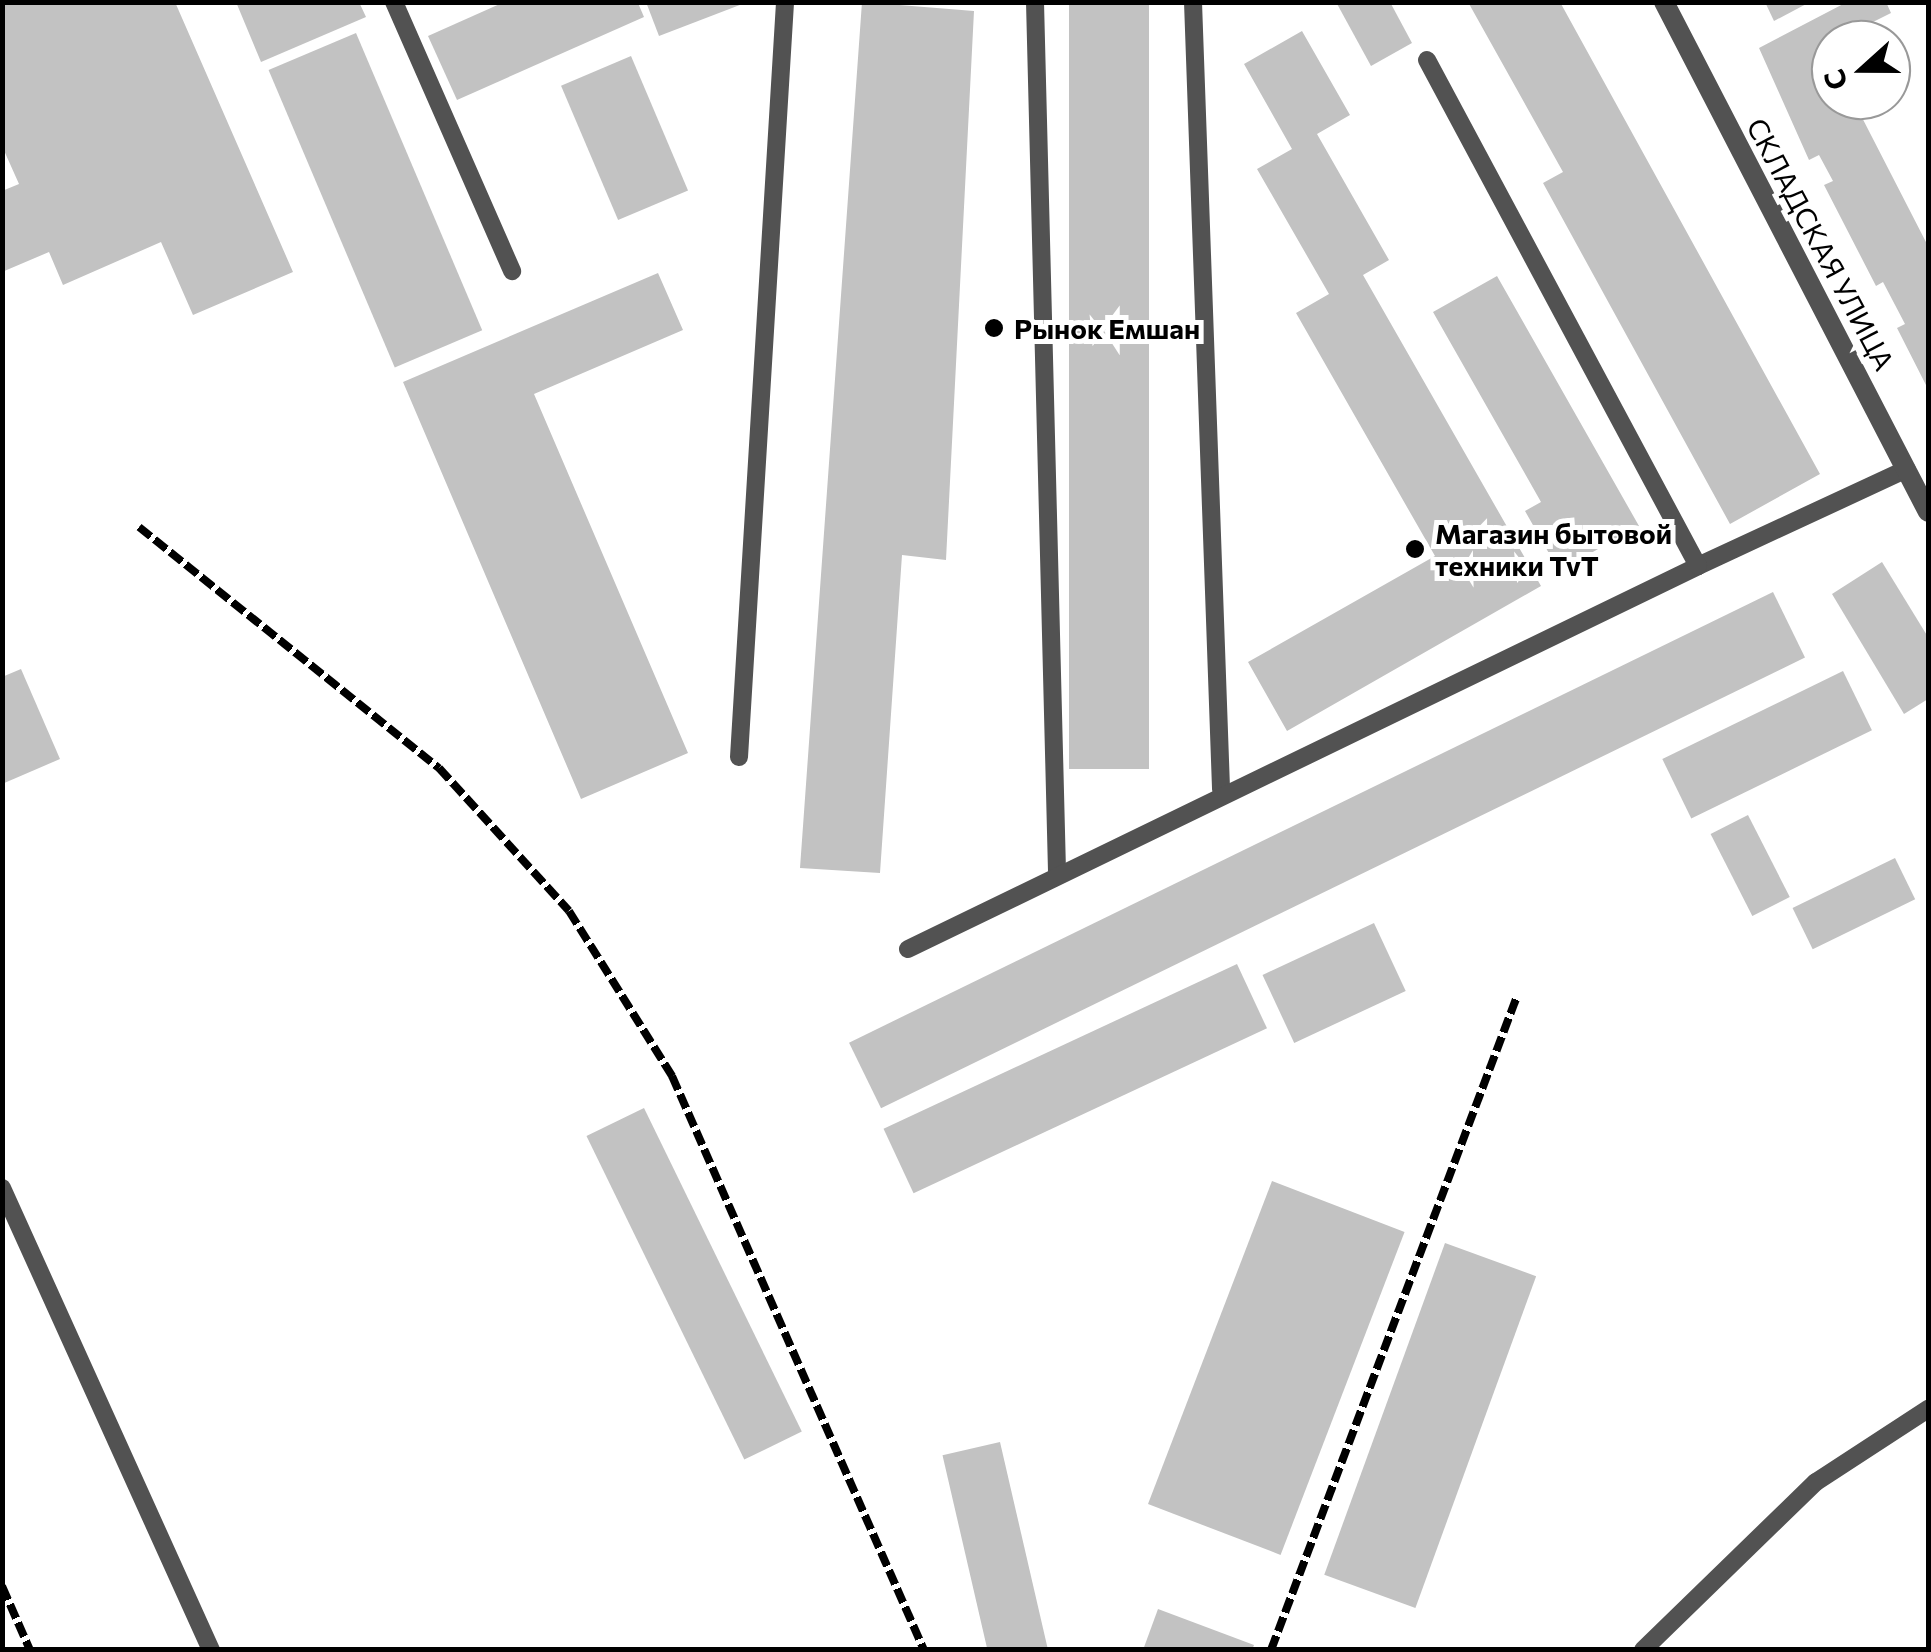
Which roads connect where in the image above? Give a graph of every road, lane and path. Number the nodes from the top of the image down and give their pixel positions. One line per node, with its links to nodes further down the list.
1 (394, 2): 7 (lane)
2 (785, 2): 11 (lane)
3 (1036, 2): 13 (lane)
4 (1193, 2): 12 (lane)
5 (1664, 2): 8 (street, СКЛАДСКАЯ УЛИЦА)
6 (1427, 60): 10 (lane)
7 (512, 271)
8 (1907, 469): 9 (street, СКЛАДСКАЯ УЛИЦА); 10 (lane)
9 (1928, 512)
10 (1698, 566): 12 (lane)
11 (739, 757)
12 (1221, 790): 13 (lane)
13 (1057, 873): 14 (lane)
14 (908, 949)
15 (2, 1188): 17 (lane)
16 (1928, 1409): 18 (lane)
17 (211, 1650)
18 (1643, 1650)

